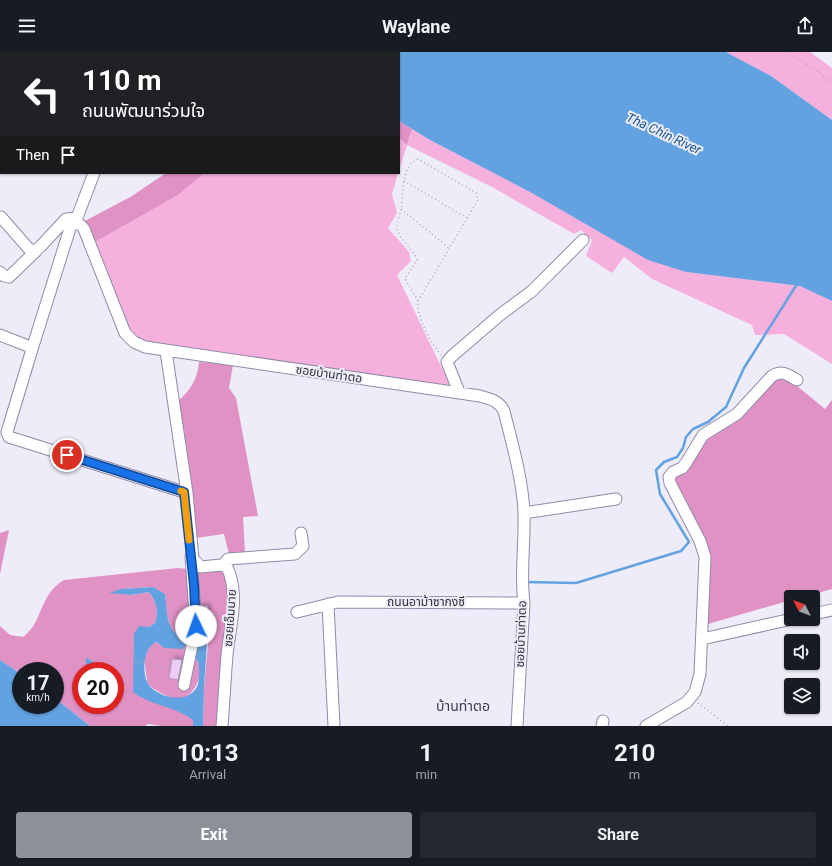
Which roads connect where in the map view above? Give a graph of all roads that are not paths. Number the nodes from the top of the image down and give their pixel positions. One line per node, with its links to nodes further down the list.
1 (94, 174): 3 (street)
2 (1, 218): 5 (street)
3 (76, 221): 5 (street); 8 (street); 9 (street, ซอยบ้านท่าตอ)
4 (583, 240): 11 (street)
5 (37, 250): 6 (street)
6 (0, 272)
7 (0, 335): 8 (street)
8 (33, 346): 12 (street)
9 (166, 351): 11 (street, ซอยบ้านท่าตอ); 12 (street)
10 (797, 380): 23 (street)
11 (459, 392): 14 (street, ซอยบ้านท่าตอ)
12 (186, 492): 16 (street); 24 (street)
13 (616, 499): 14 (street)
14 (524, 512): 17 (street, ซอยบ้านท่าตอ)
15 (301, 533): 16 (street)
16 (223, 565): 25 (street, ซอยเอ็มนาย)
17 (524, 603): 18 (street, ถนนอาม้าซากงซี); 27 (street, ซอยบ้านท่าตอ)
18 (328, 604): 20 (street, ถนนอาม้าซากงซี); 26 (street)
19 (832, 610): 21 (street)
20 (297, 612)
21 (820, 613)
22 (784, 621): 23 (street)
23 (702, 639): 28 (street)
24 (184, 685)
25 (222, 726)
26 (334, 726)
27 (517, 726)
28 (646, 726)

